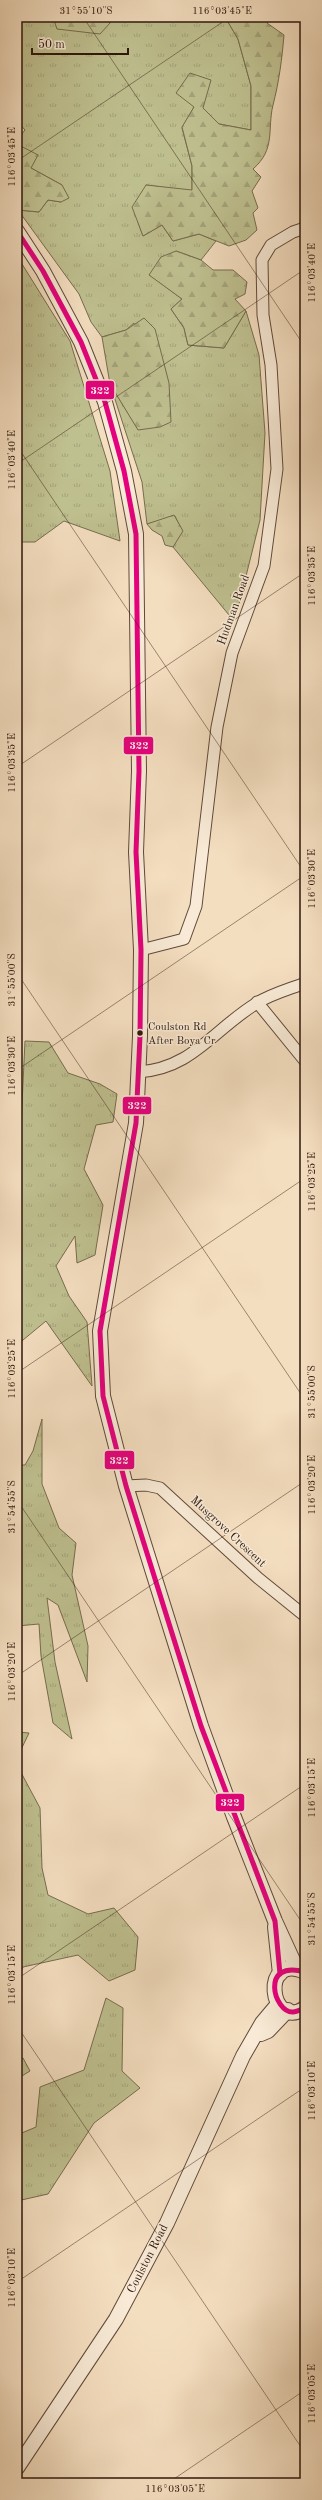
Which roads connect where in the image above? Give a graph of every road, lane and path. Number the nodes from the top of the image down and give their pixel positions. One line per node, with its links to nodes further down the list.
1 (305, 228): 3 (street, Hudman Road)
2 (17, 231): 3 (street)
3 (141, 950): 7 (street)
4 (305, 983): 5 (street)
5 (257, 1002): 6 (street); 7 (street)
6 (305, 1061)
7 (138, 1072): 8 (street)
8 (126, 1486): 9 (street, Musgrove Crescent); 10 (street)
9 (305, 1616)
10 (275, 1921): 11 (street); 12 (street)
11 (301, 1971): 12 (street)
12 (280, 1974): 13 (street)
13 (283, 2007): 14 (street); 15 (street, Coulston Road)
14 (304, 2010)
15 (17, 2468)

